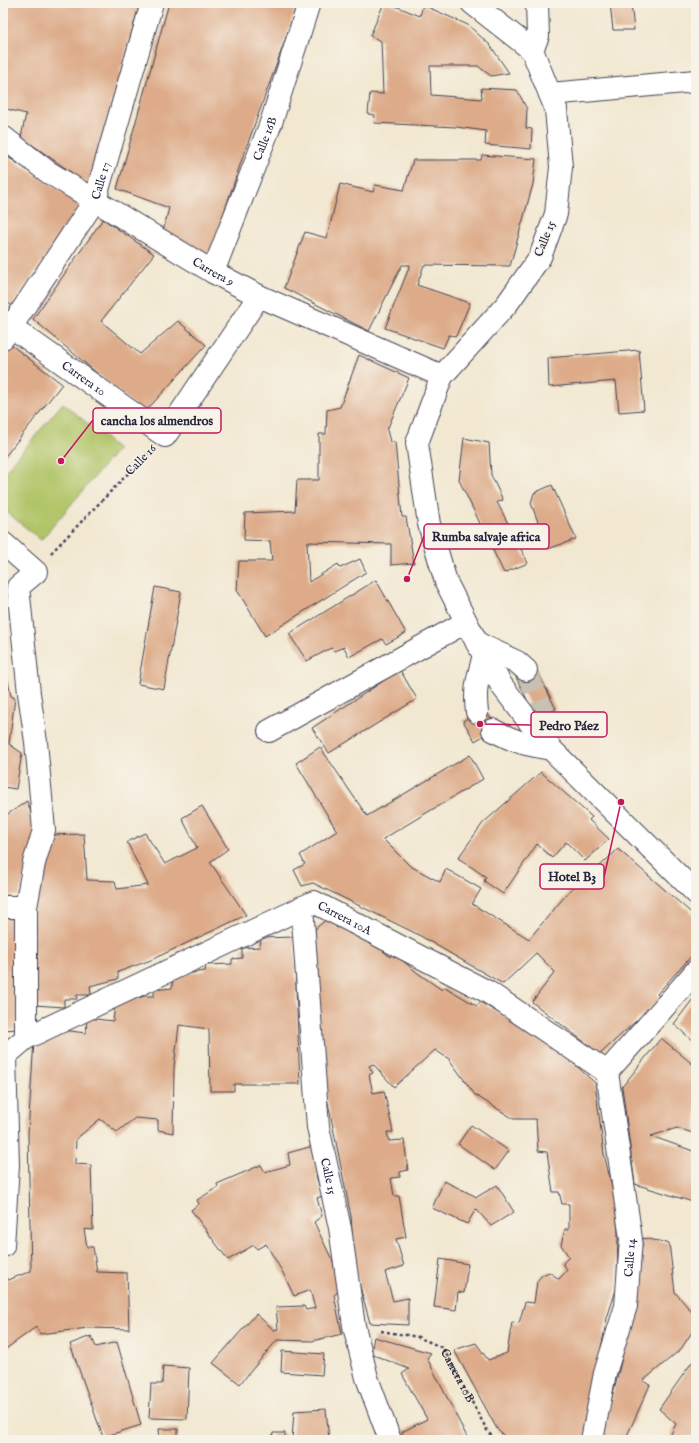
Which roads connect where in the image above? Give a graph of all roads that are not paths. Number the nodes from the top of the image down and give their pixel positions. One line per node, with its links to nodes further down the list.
1 (152, 3): 9 (street, Calle 17)
2 (309, 3): 10 (street, Calle 16B)
3 (472, 3): 5 (street)
4 (536, 3): 5 (street)
5 (532, 50): 7 (street, Calle 15)
6 (696, 81): 7 (street)
7 (550, 94): 13 (street, Calle 15)
8 (3, 137): 9 (street, Carrera 9)
9 (95, 200): 10 (street, Carrera 9); 12 (street, Calle 17)
10 (214, 272): 11 (street, Carrera 9)
11 (259, 296): 13 (street, Carrera 9); 14 (street, Calle 16)
12 (6, 329): 14 (street, Carrera 10)
13 (442, 376): 17 (street)
14 (165, 436)
15 (3, 543): 16 (street)
16 (10, 591): 28 (street)
17 (466, 622): 18 (street); 23 (street)
18 (480, 649): 19 (street); 20 (street); 24 (street)
19 (526, 670)
20 (477, 712)
21 (544, 714): 24 (street)
22 (494, 730): 24 (street)
23 (269, 731)
24 (549, 746): 25 (street)
25 (696, 893)
26 (3, 907): 28 (street)
27 (302, 907): 30 (street, Carrera 10A); 32 (street, Carrera 10A); 34 (street, Calle 15)
28 (26, 908): 30 (street)
29 (696, 971): 32 (street)
30 (26, 1038): 31 (street, Carrera 10A)
31 (4, 1055): 33 (street)
32 (608, 1072): 35 (street, Calle 14)
33 (3, 1245)
34 (390, 1440)
35 (592, 1440)

